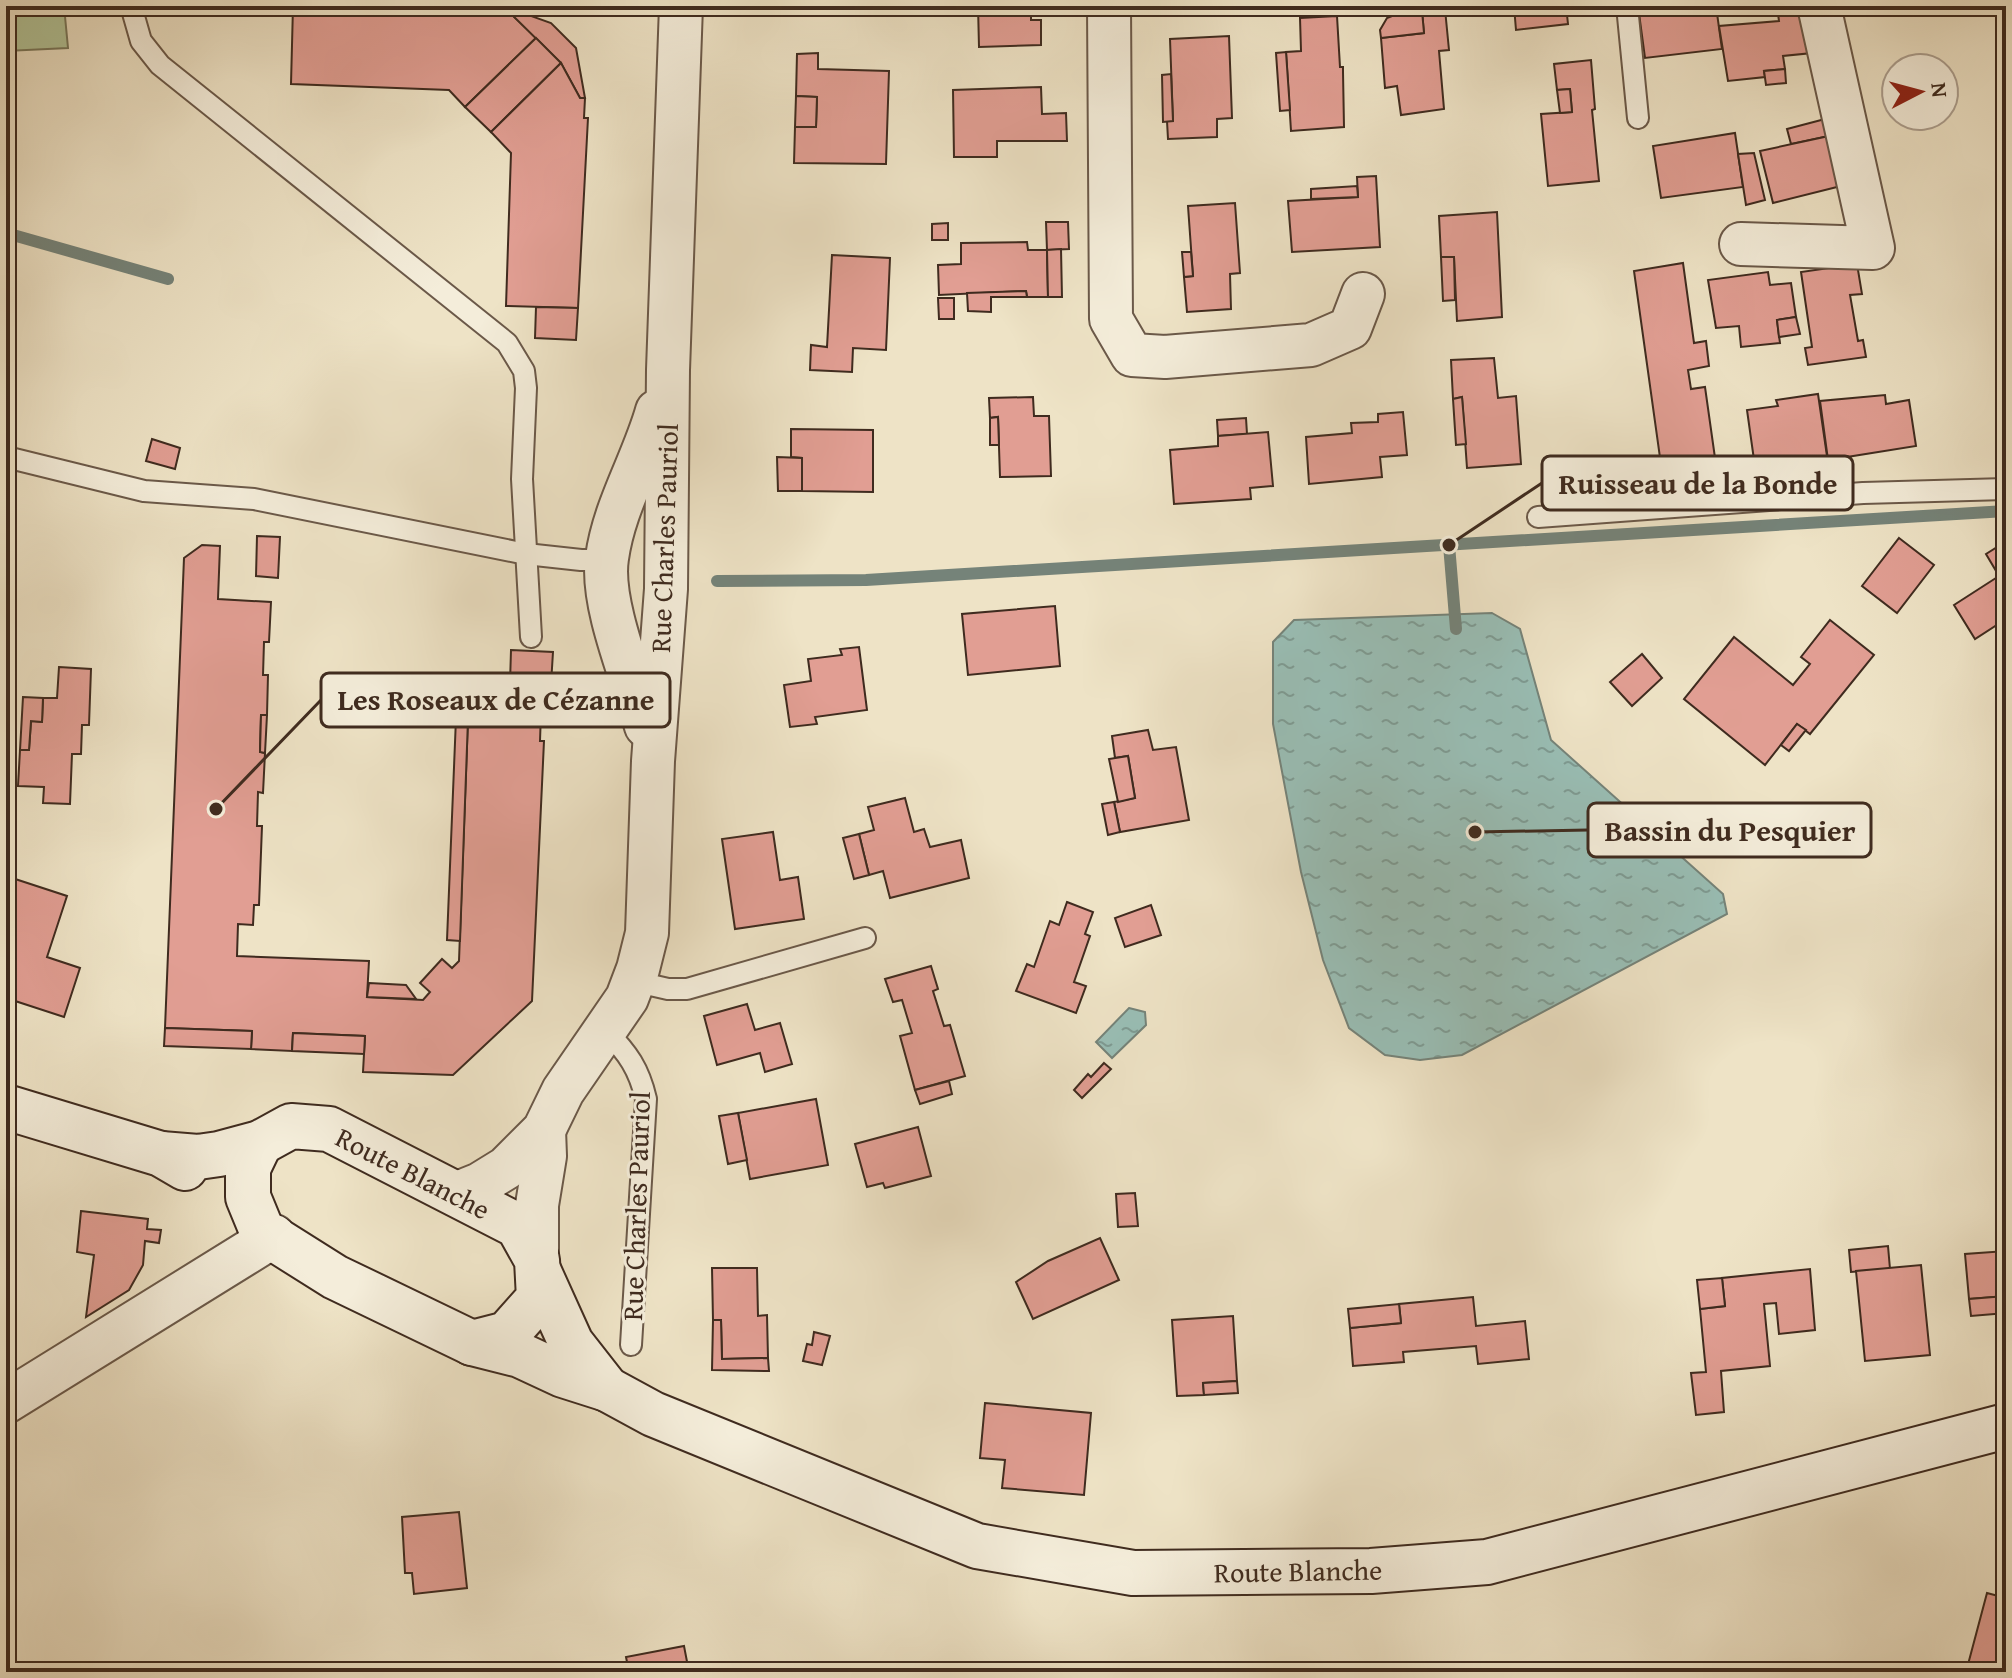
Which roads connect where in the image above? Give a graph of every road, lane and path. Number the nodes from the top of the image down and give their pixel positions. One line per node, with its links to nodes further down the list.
1 (131, 6): 14 (lane)
2 (681, 6): 9 (street, Rue Charles Pauriol)
3 (1109, 6): 8 (street)
4 (1627, 6): 6 (lane)
5 (1819, 6): 7 (street)
6 (1638, 118)
7 (1741, 244)
8 (1363, 294)
9 (668, 370): 13 (street, Rue Charles Pauriol); 15 (street, Rue Charles Pauriol)
10 (6, 457): 14 (lane)
11 (2006, 489): 12 (lane)
12 (1538, 517)
13 (666, 532): 15 (street); 16 (street, Rue Charles Pauriol)
14 (526, 554): 15 (lane); 17 (lane)
15 (606, 560): 16 (street); 18 (street, Rue Charles Pauriol)
16 (666, 589): 18 (street, Rue Charles Pauriol)
17 (531, 637)
18 (654, 754): 20 (street, Rue Charles Pauriol)
19 (865, 938): 20 (lane)
20 (633, 981): 21 (street, Rue Charles Pauriol)
21 (606, 1031): 23 (street, Rue Charles Pauriol); 31 (lane, Rue Charles Pauriol)
22 (6, 1107): 25 (street, Route Blanche)
23 (544, 1130): 26 (street, Rue Charles Pauriol); 29 (street, Rue Charles Pauriol)
24 (260, 1143): 25 (street, Route Blanche); 26 (street, Route Blanche); 27 (street)
25 (161, 1154): 27 (street, Route Blanche)
26 (455, 1194): 29 (street, Route Blanche)
27 (248, 1197): 28 (street, Route Blanche)
28 (274, 1236): 30 (street, Route Blanche); 33 (street)
29 (538, 1265): 30 (street); 32 (street, Route Blanche)
30 (472, 1343): 32 (street, Route Blanche)
31 (631, 1345)
32 (607, 1389): 34 (street, Route Blanche)
33 (6, 1402)
34 (2006, 1426)

